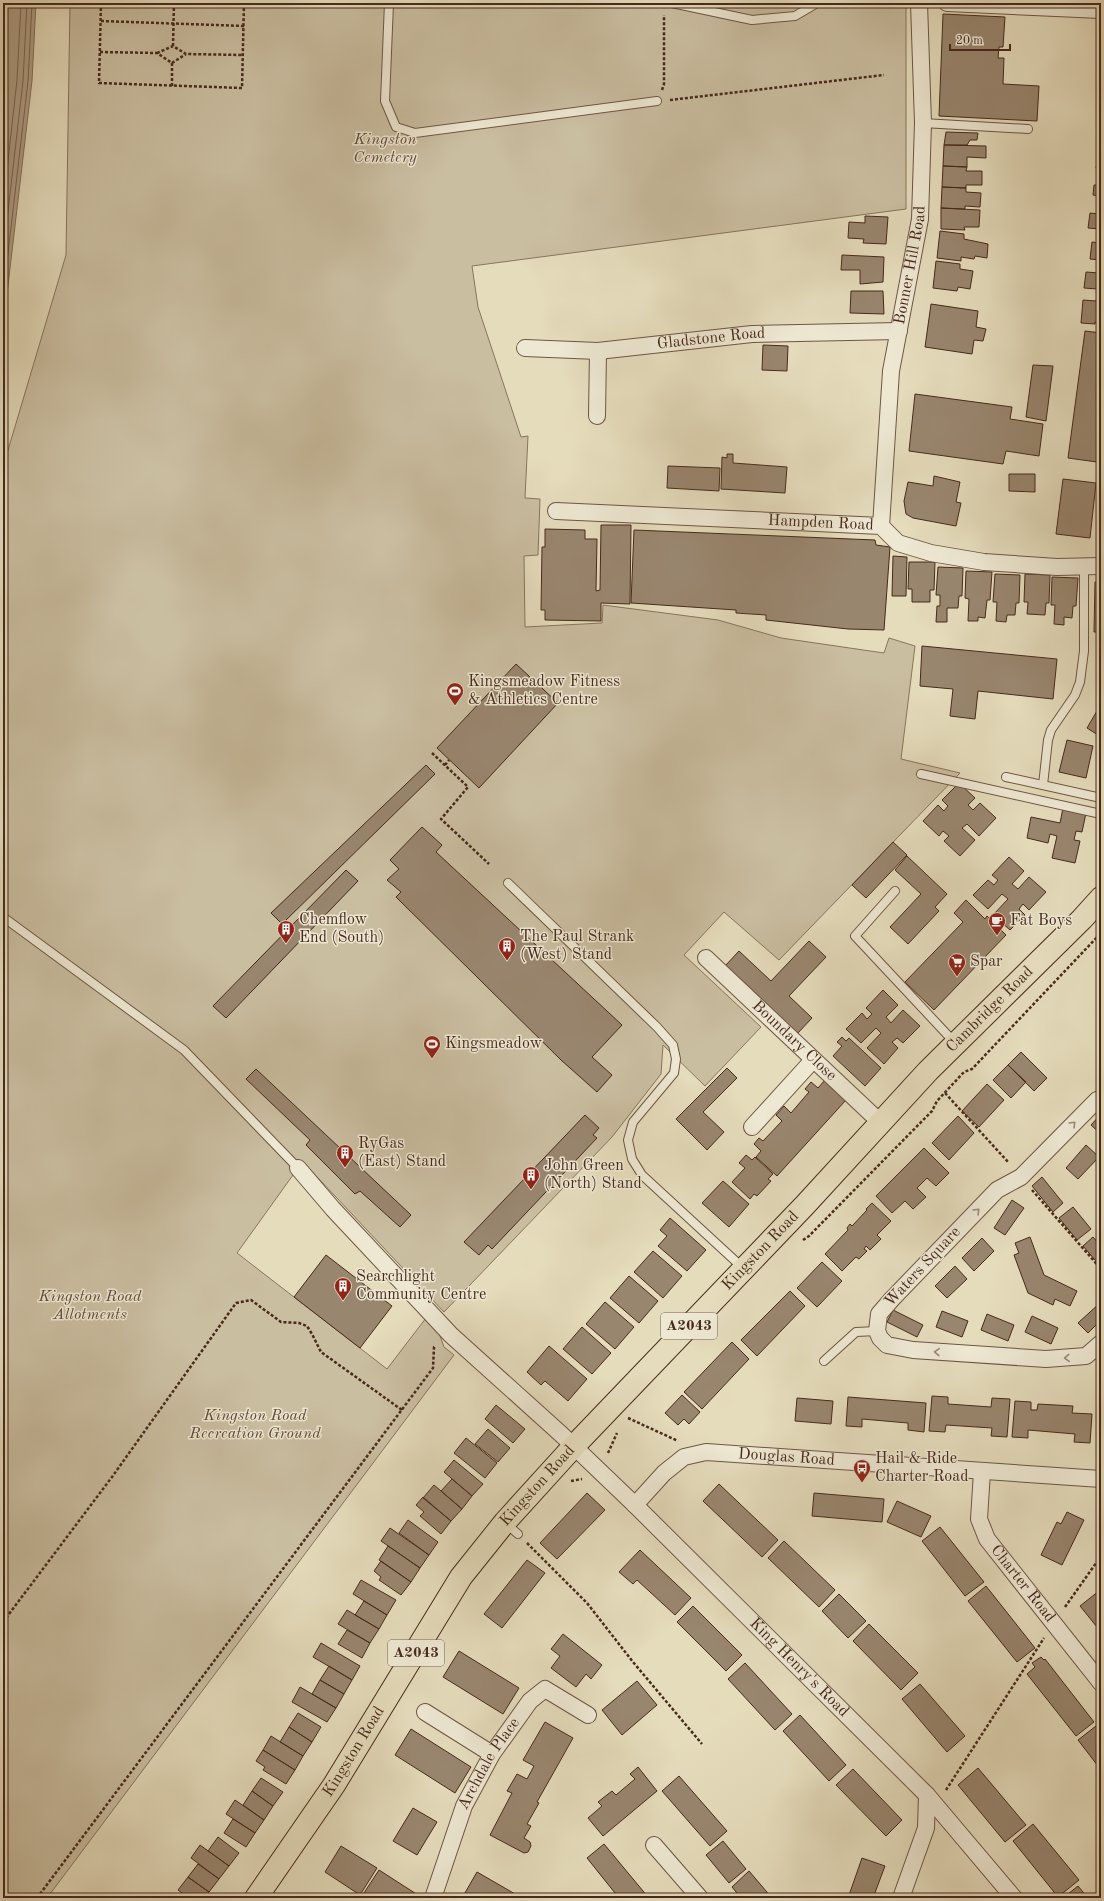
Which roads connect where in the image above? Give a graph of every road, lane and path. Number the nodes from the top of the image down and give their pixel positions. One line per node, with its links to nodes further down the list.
1 (102, 3): 11 (path)
2 (174, 3): 12 (path)
3 (244, 3): 13 (path)
4 (389, 3): 22 (lane)
5 (672, 3): 6 (lane)
6 (818, 3)
7 (919, 3): 23 (street, Bonner Hill Road)
8 (947, 3): 10 (street)
9 (664, 10): 22 (path)
10 (1101, 10)
11 (101, 21): 12 (path); 15 (path)
12 (174, 23): 13 (path); 14 (path)
13 (244, 26): 18 (path)
14 (173, 46): 16 (path); 17 (path)
15 (100, 52): 16 (path); 21 (path)
16 (157, 53): 19 (path)
17 (186, 54): 18 (path); 19 (path)
18 (242, 55): 21 (path)
19 (172, 63): 21 (path)
20 (884, 75): 22 (path)
21 (172, 86)
22 (658, 101)
23 (923, 123): 24 (lane); 25 (street, Bonner Hill Road)
24 (1028, 129)
25 (898, 331): 27 (street, Gladstone Road); 30 (street, Bonner Hill Road)
26 (525, 348): 27 (street, Gladstone Road)
27 (598, 351): 28 (street)
28 (597, 416)
29 (556, 511): 30 (street, Hampden Road)
30 (881, 526): 31 (street, Hampden Road)
31 (1084, 566): 32 (street, Hampden Road); 38 (lane)
32 (1101, 566)
33 (432, 753): 35 (path)
34 (449, 760): 35 (path)
35 (445, 765): 41 (path)
36 (922, 774): 40 (lane)
37 (1006, 777): 38 (lane)
38 (1043, 785): 39 (lane)
39 (1101, 798)
40 (1101, 814)
41 (489, 864)
42 (508, 883): 55 (lane)
43 (895, 891): 48 (lane)
44 (1101, 898): 48 (main road, Cambridge Road / A2043)
45 (3, 916): 53 (lane)
46 (1101, 933): 54 (path)
47 (706, 958): 49 (street, Boundary Close)
48 (956, 1044): 51 (main road, Cambridge Road / A2043)
49 (813, 1060): 51 (street, Boundary Close); 52 (street)
50 (1101, 1099): 56 (street, Waters Square, one-way to 50)
51 (881, 1123): 55 (main road, Kingston Road / A2043)
52 (752, 1127)
53 (298, 1168): 57 (street, King Henry's Road)
54 (809, 1236)
55 (744, 1268): 62 (main road, Kingston Road / A2043)
56 (876, 1331): 58 (street, one-way to 56); 59 (lane)
57 (451, 1335): 60 (path); 62 (street, King Henry's Road)
58 (1101, 1343)
59 (824, 1361)
60 (402, 1410): 69 (path); 78 (path)
61 (625, 1417): 63 (path)
62 (574, 1446): 66 (street, King Henry's Road); 67 (main road, Kingston Road / A2043)
63 (706, 1452): 64 (street, Douglas Road); 66 (street, Douglas Road)
64 (982, 1472): 65 (street, Douglas Road); 70 (street, Charter Road)
65 (1101, 1479)
66 (635, 1505): 76 (street, King Henry's Road)
67 (511, 1528): 74 (path); 79 (main road, Kingston Road / A2043)
68 (1101, 1556): 70 (path)
69 (3, 1622)
70 (1053, 1623): 71 (street, Charter Road); 76 (path)
71 (1101, 1683)
72 (425, 1712): 75 (street)
73 (588, 1716): 75 (street, Archdale Place)
74 (702, 1744)
75 (492, 1754): 80 (street, Archdale Place)
76 (932, 1800): 82 (street); 83 (street, King Henry's Road)
77 (654, 1845): 81 (street)
78 (37, 1898)
79 (256, 1898)
80 (433, 1898)
81 (700, 1898)
82 (901, 1898)
83 (1014, 1898)

